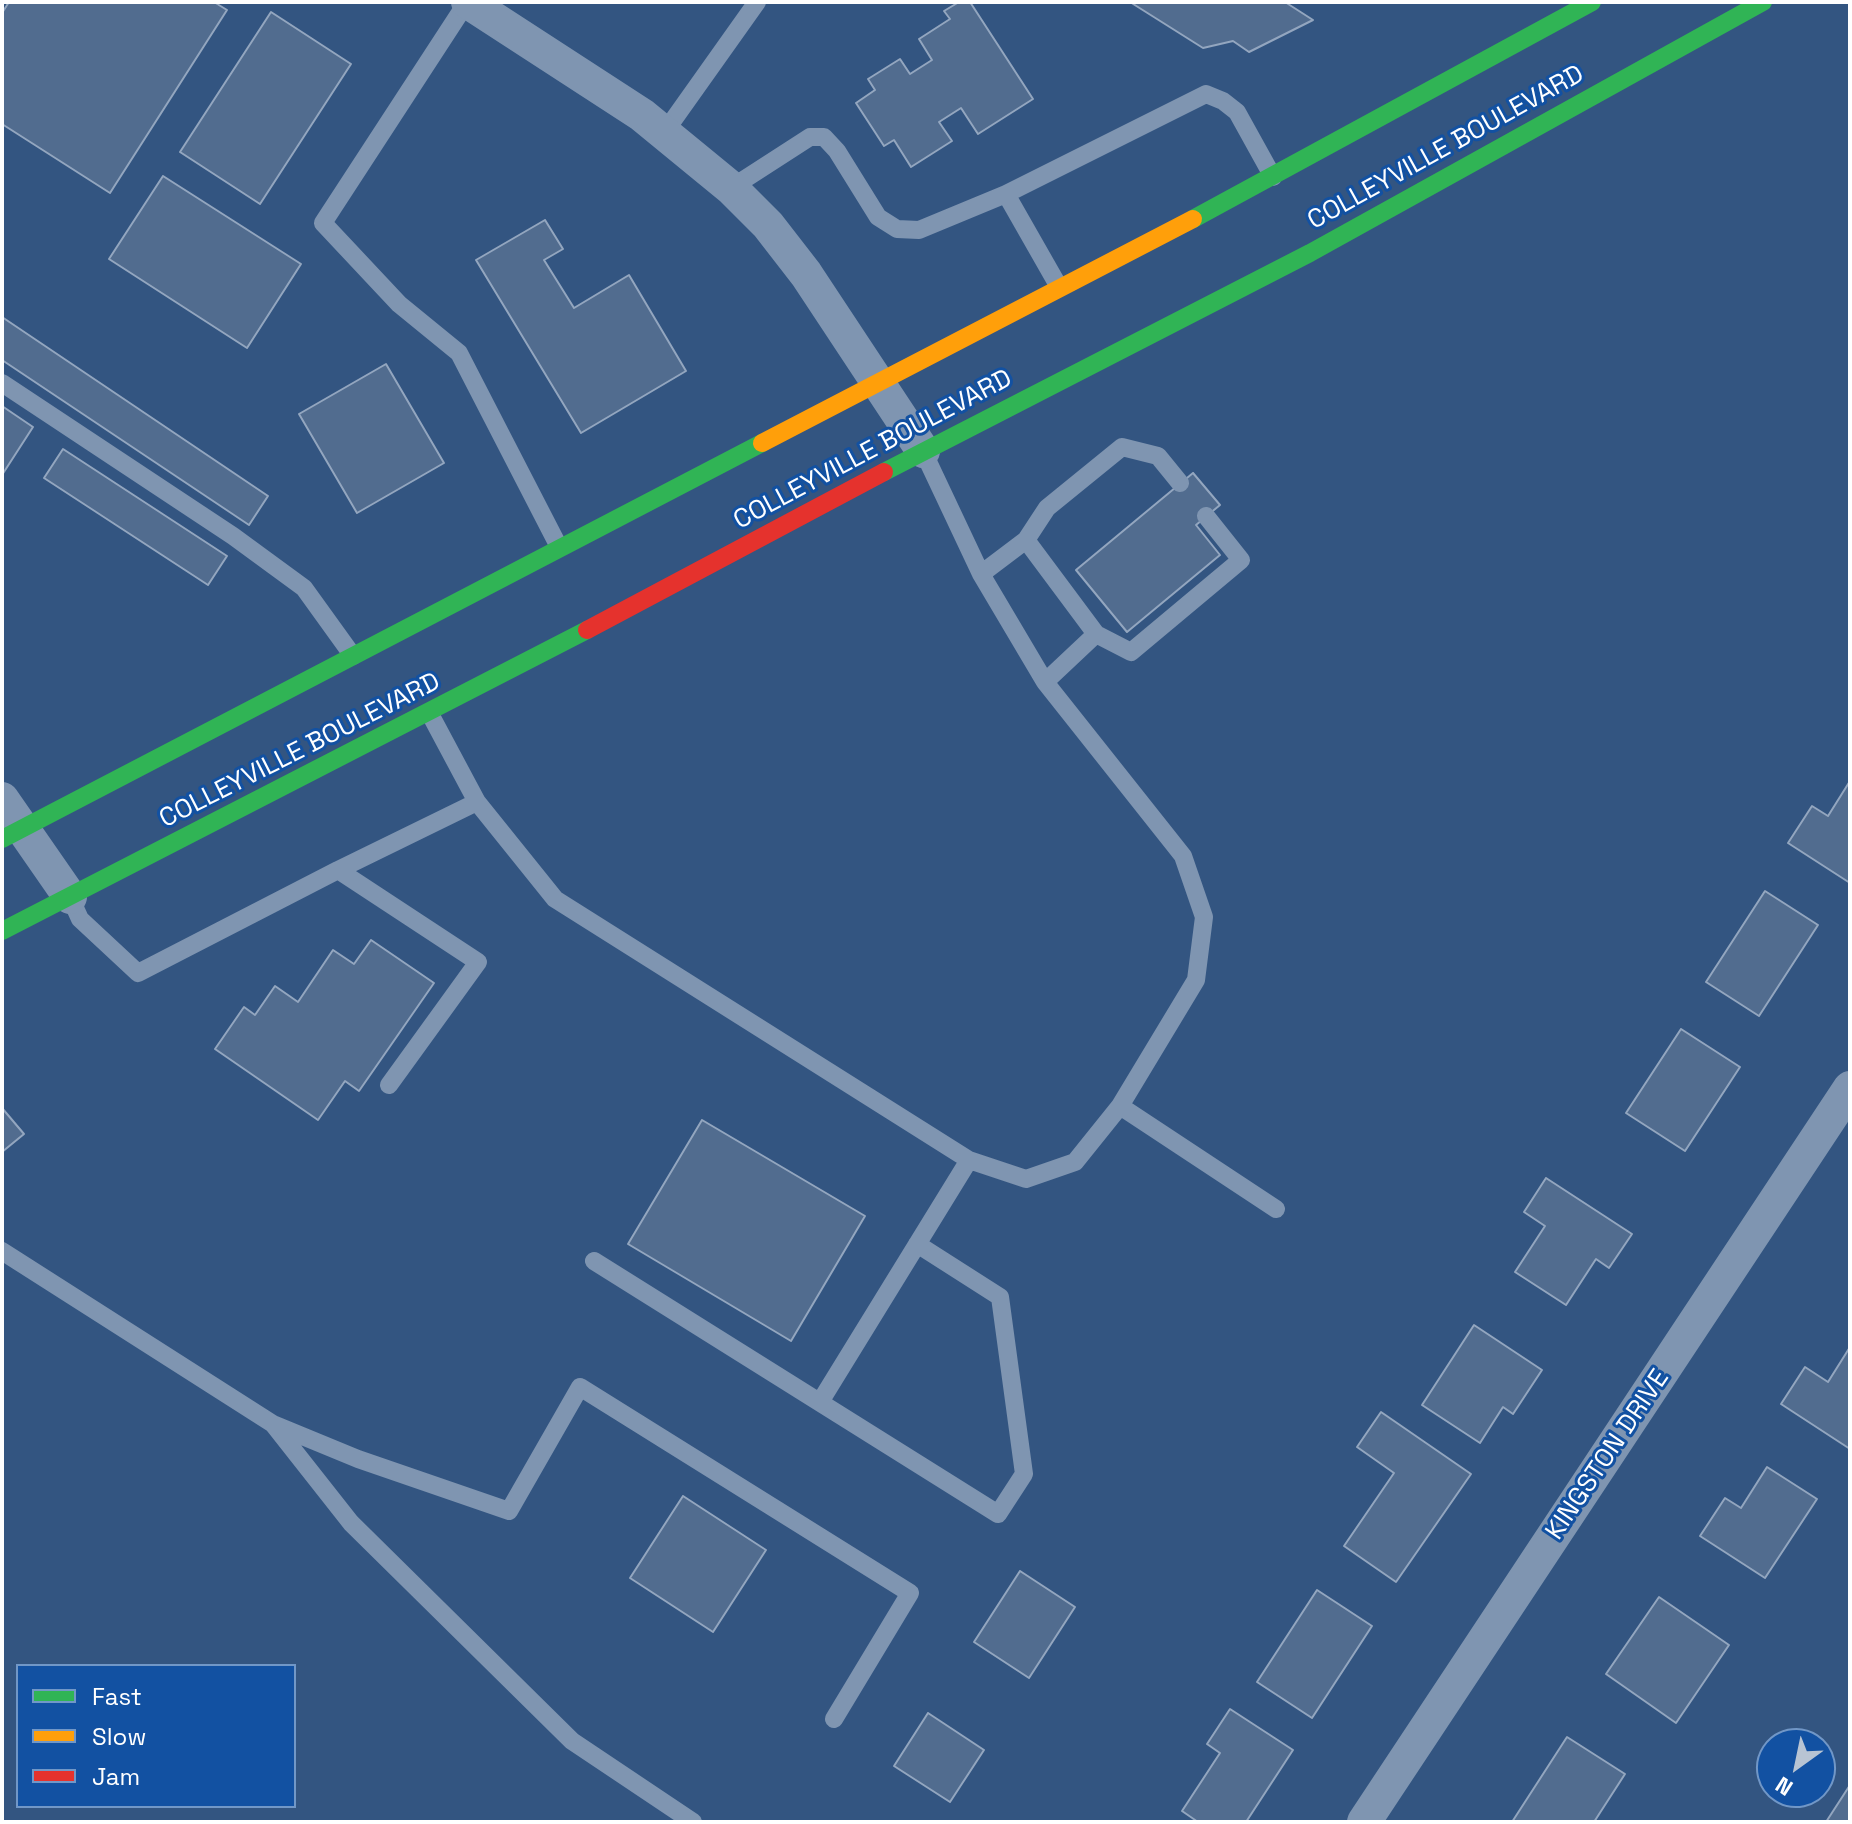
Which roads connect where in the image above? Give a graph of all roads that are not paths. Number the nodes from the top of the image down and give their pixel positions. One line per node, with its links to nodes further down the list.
1 (468, 2): 5 (street); 16 (lane)
2 (757, 2): 5 (lane)
3 (1592, 2): 6 (main road)
4 (1763, 2): 12 (main road, COLLEYVILLE BOULEVARD)
5 (664, 133): 7 (street)
6 (1273, 177): 8 (lane); 9 (main road)
7 (731, 188): 8 (lane); 11 (street)
8 (1006, 194): 9 (lane)
9 (1059, 287): 11 (main road)
10 (2, 383): 19 (lane)
11 (878, 384): 12 (street); 16 (main road)
12 (923, 451): 17 (lane); 21 (main road, COLLEYVILLE BOULEVARD)
13 (1180, 483): 15 (lane)
14 (1206, 516): 18 (lane)
15 (1026, 540): 17 (lane); 18 (lane)
16 (559, 547): 19 (main road)
17 (981, 574): 20 (lane)
18 (1096, 634): 20 (lane)
19 (353, 656): 24 (main road)
20 (1045, 682): 30 (lane)
21 (430, 714): 23 (lane); 26 (main road, COLLEYVILLE BOULEVARD)
22 (2, 799): 24 (street)
23 (477, 802): 25 (lane); 31 (lane)
24 (14, 834): 26 (street)
25 (338, 870): 26 (lane); 28 (lane)
26 (70, 897): 27 (main road, COLLEYVILLE BOULEVARD)
27 (2, 931)
28 (389, 1085)
29 (1850, 1088): 40 (street, KINGSTON DRIVE)
30 (1120, 1106): 31 (lane); 32 (lane)
31 (969, 1160): 33 (lane)
32 (1276, 1209)
33 (917, 1244): 36 (lane); 36 (lane)
34 (2, 1251): 37 (lane)
35 (594, 1261): 36 (lane)
36 (820, 1402)
37 (273, 1424): 38 (lane); 39 (lane)
38 (834, 1719)
39 (693, 1822)
40 (1364, 1822)

